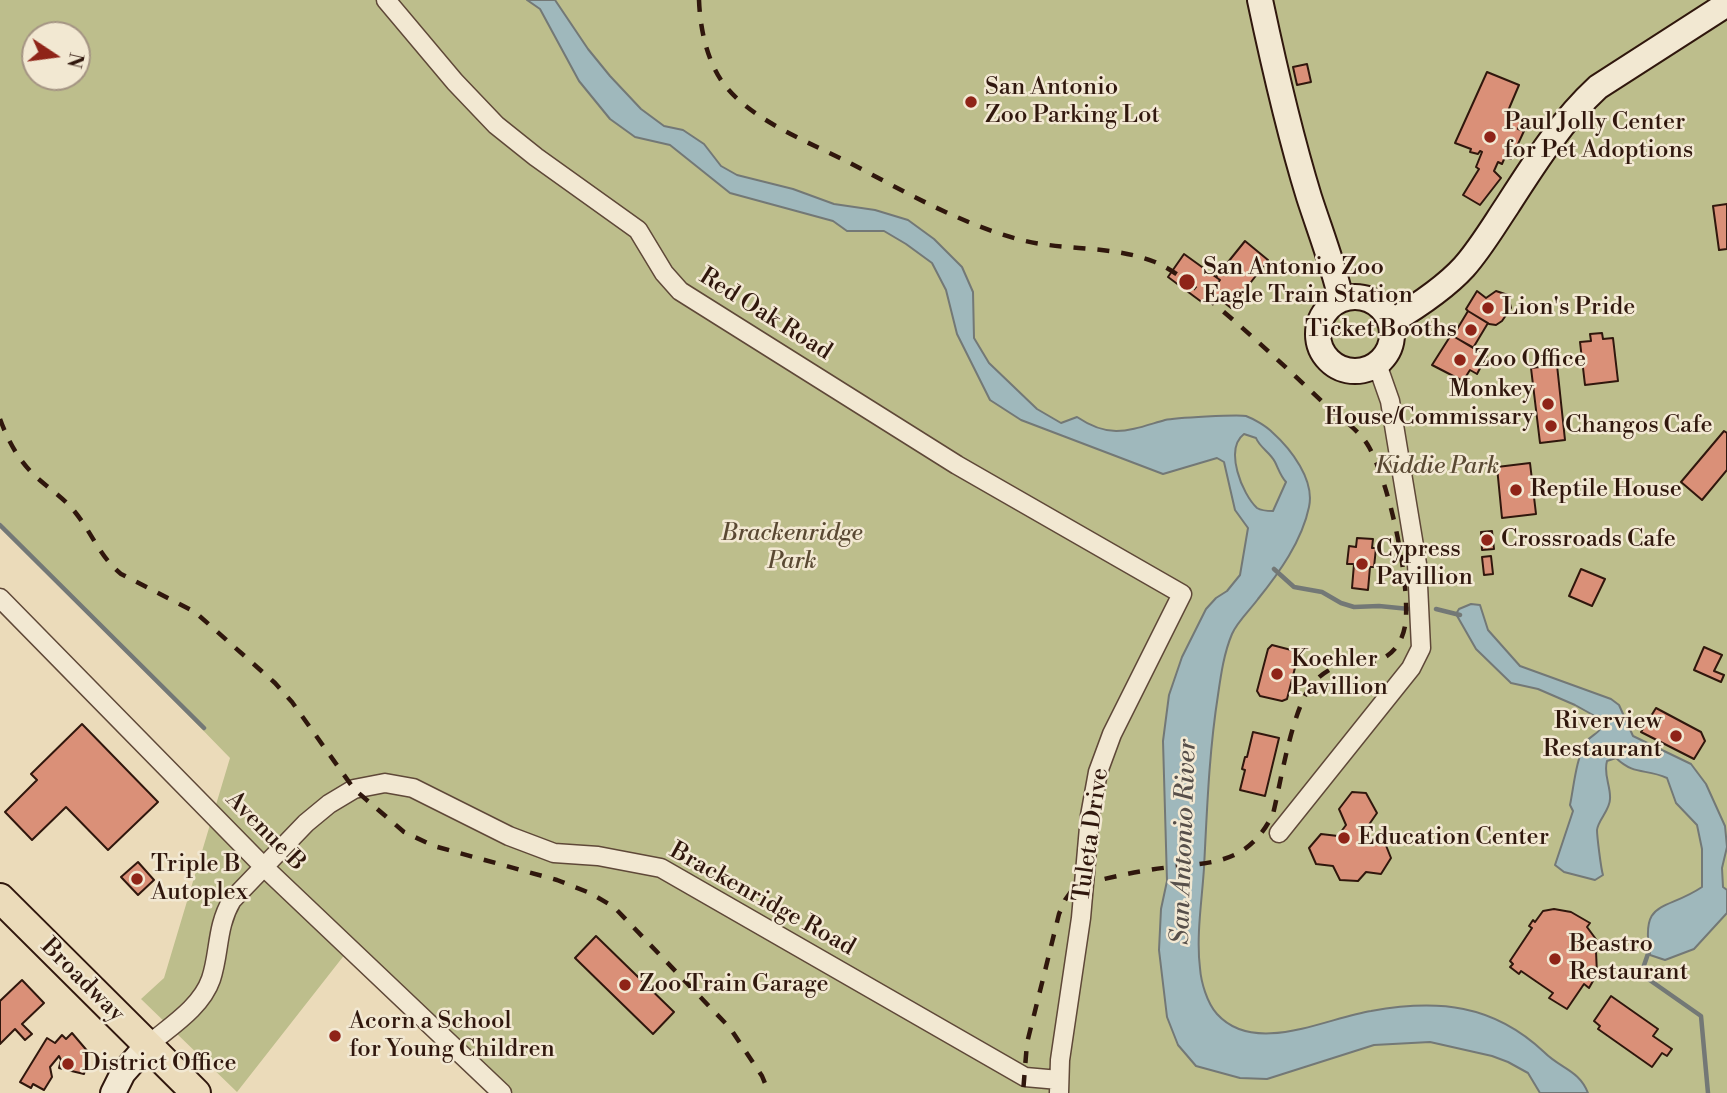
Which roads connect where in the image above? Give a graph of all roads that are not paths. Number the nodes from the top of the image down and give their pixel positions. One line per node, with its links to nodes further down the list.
1 (386, 0): 7 (street, Red Oak Road)
2 (1260, 0): 4 (street)
3 (1727, 4): 5 (street)
4 (1341, 299): 5 (street); 6 (street)
5 (1391, 322): 6 (street)
6 (1377, 364): 9 (street)
7 (1182, 594): 13 (street, Tuleta Drive)
8 (0, 598): 10 (street, Avenue B)
9 (1279, 833)
10 (265, 867): 12 (street, Brackenridge Road); 13 (street, Brackenridge Road); 16 (street, Avenue B)
11 (0, 898): 12 (main road, Broadway)
12 (146, 1046): 14 (street); 15 (main road, Broadway)
13 (1059, 1087)
14 (113, 1093)
15 (196, 1093)
16 (502, 1093)

